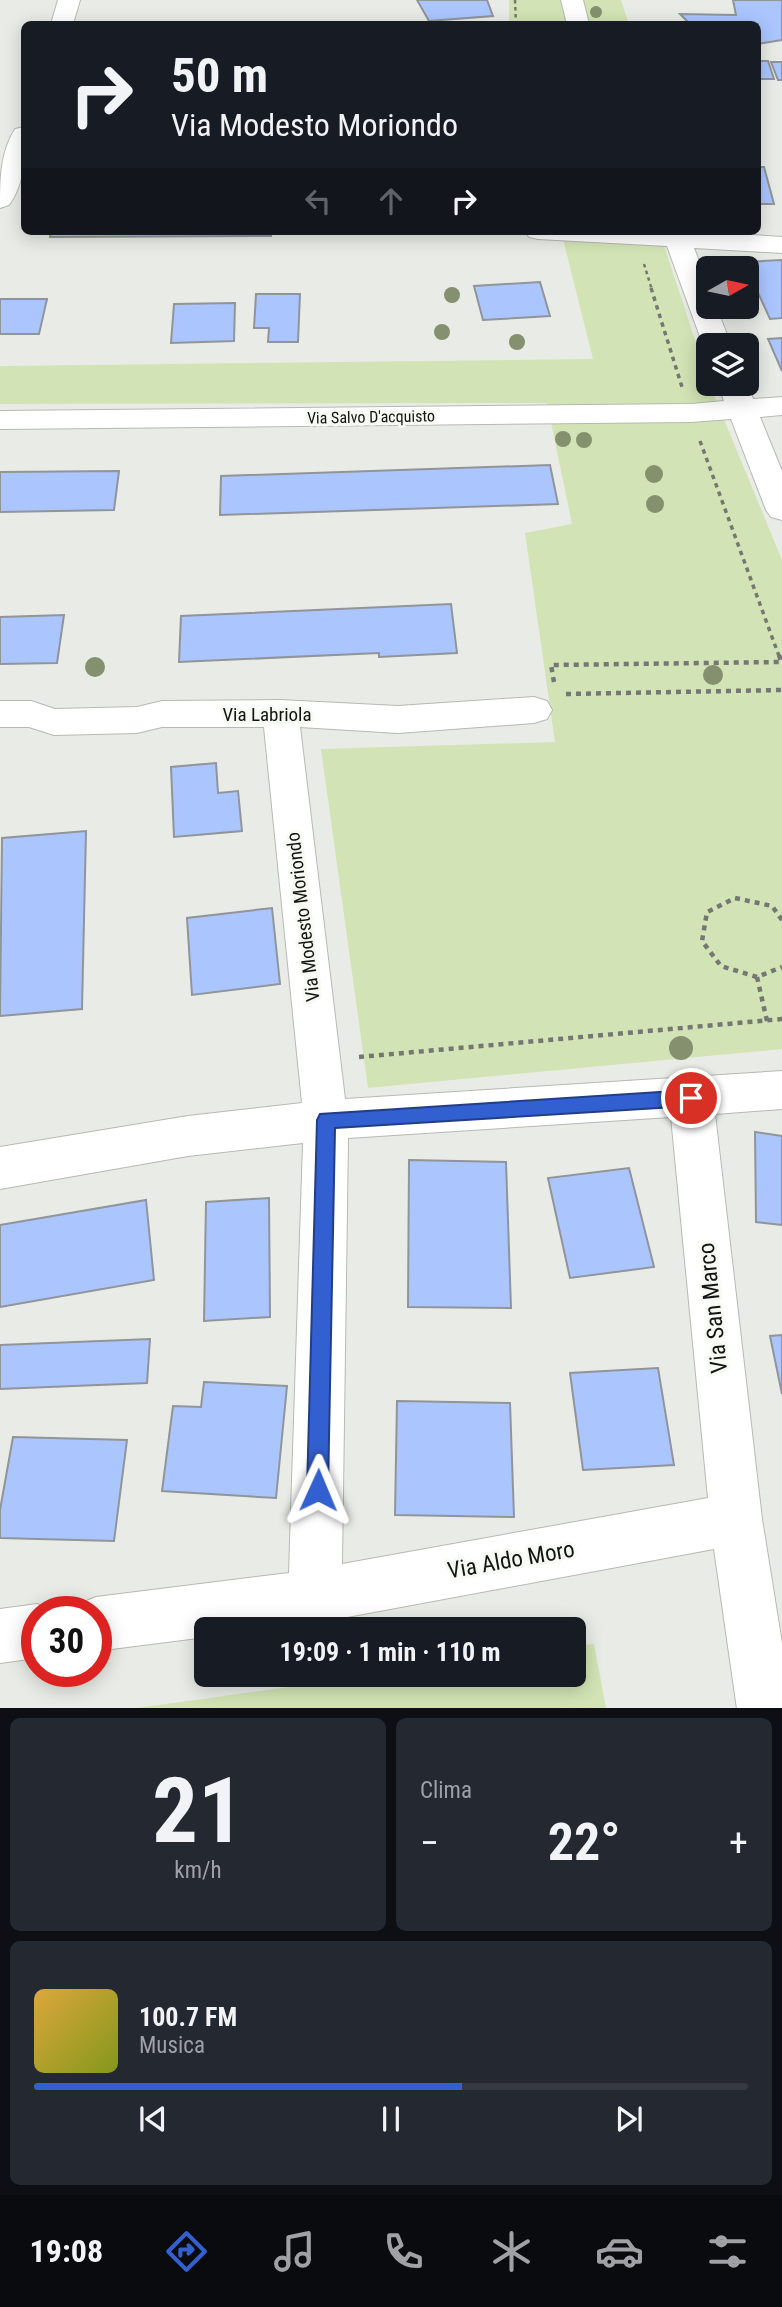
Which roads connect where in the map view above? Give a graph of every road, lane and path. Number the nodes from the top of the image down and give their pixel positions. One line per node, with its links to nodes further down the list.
1 (69, 0): 4 (street)
2 (515, 0): 5 (path)
3 (572, 0): 6 (street)
4 (63, 21)
5 (516, 21)
6 (577, 21)
7 (21, 142): 8 (street)
8 (1, 194)
9 (616, 235): 11 (street)
10 (675, 235): 11 (street); 12 (street); 13 (street)
11 (636, 236): 16 (path)
12 (782, 245)
13 (712, 333)
14 (737, 397): 15 (street, Via Salvo D'acquisto); 16 (street, Via Salvo D'acquisto); 18 (street)
15 (782, 406)
16 (691, 413): 17 (street, Via Salvo D'acquisto); 19 (path)
17 (0, 420)
18 (782, 510)
19 (782, 663): 21 (path)
20 (782, 690): 21 (path)
21 (545, 702): 22 (street, Via Labriola)
22 (279, 713): 23 (street, Via Labriola); 29 (street, Via Modesto Moriondo)
23 (0, 715)
24 (782, 920): 26 (path)
25 (782, 967): 26 (path)
26 (757, 977): 28 (path)
27 (782, 1019): 28 (path)
28 (767, 1021): 29 (path)
29 (320, 1067): 32 (street, Via Modesto Moriondo)
30 (782, 1090): 31 (street)
31 (691, 1098): 32 (street); 34 (street, Via San Marco)
32 (326, 1120): 33 (street); 35 (street, Via Modesto Moriondo)
33 (0, 1168)
34 (736, 1519): 35 (street, Via Aldo Moro); 39 (street)
35 (315, 1596): 36 (street, Via Aldo Moro)
36 (112, 1622)
37 (21, 1634): 38 (street)
38 (0, 1636)
39 (765, 1708)

